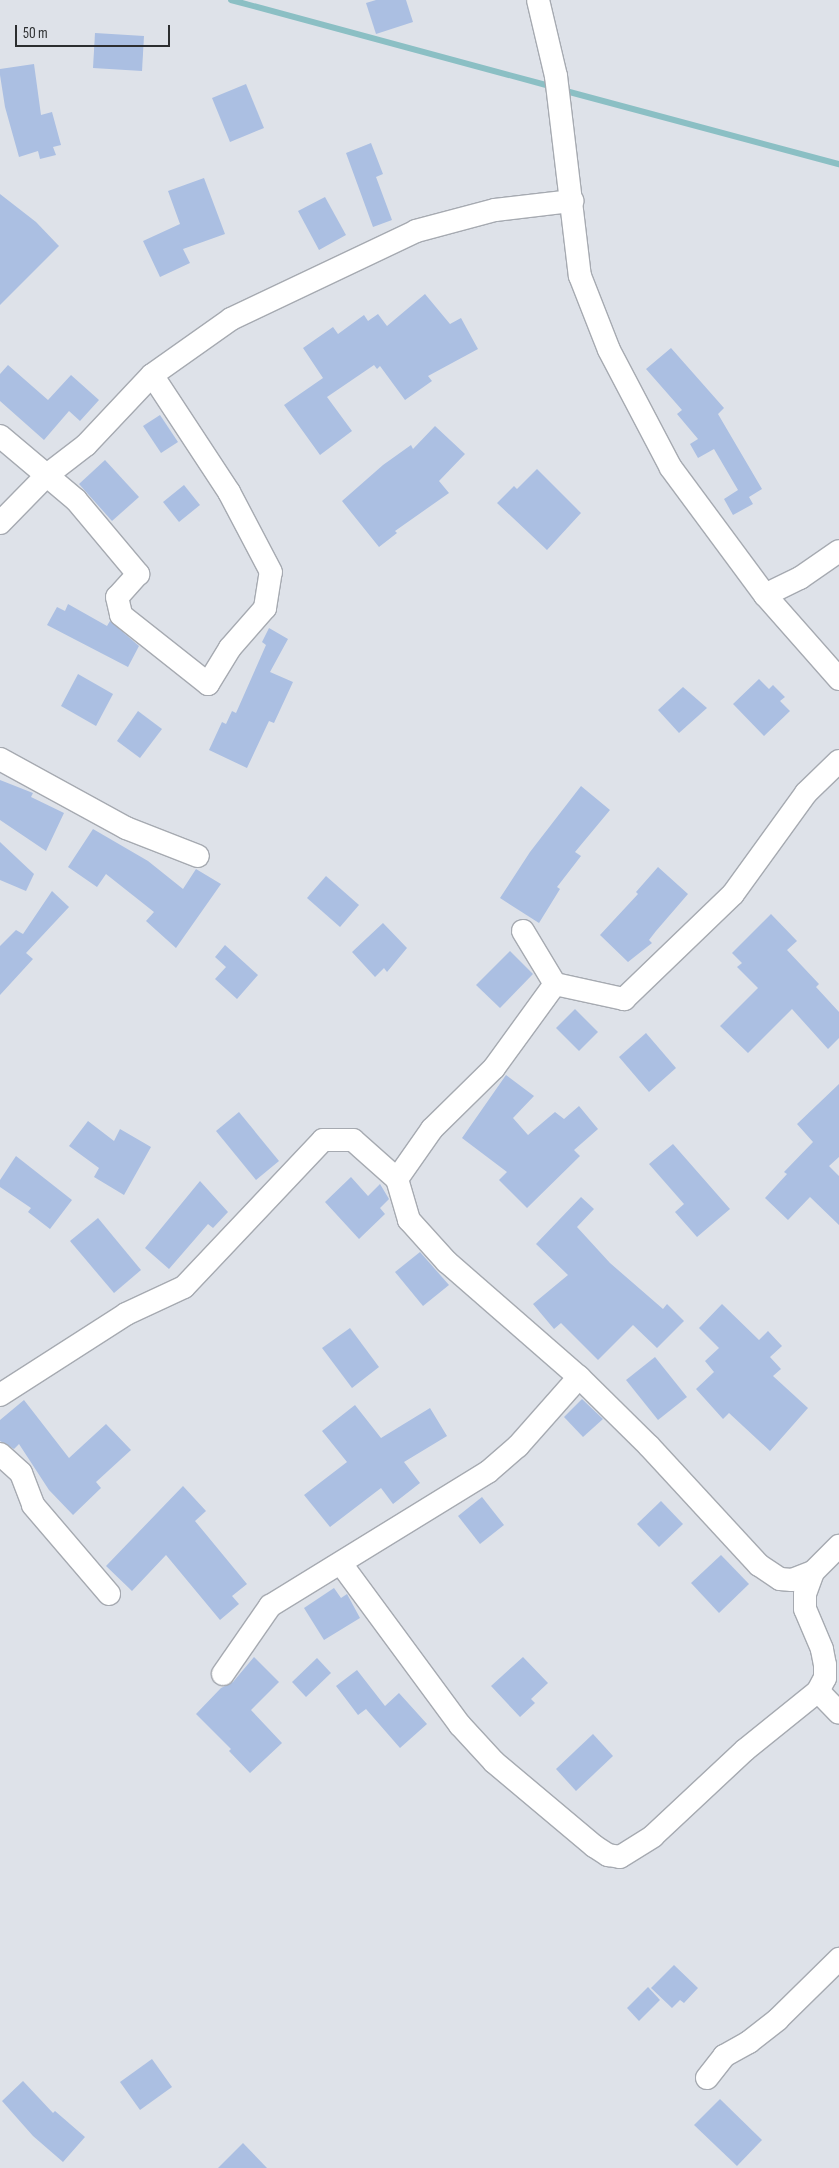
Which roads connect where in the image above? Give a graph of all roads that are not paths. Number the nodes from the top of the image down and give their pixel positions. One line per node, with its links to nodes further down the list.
1 (538, 0): 2 (street)
2 (572, 201): 3 (street); 8 (street)
3 (152, 375): 5 (street); 5 (street)
4 (0, 436): 5 (street)
5 (47, 475): 6 (street)
6 (0, 523)
7 (839, 551): 8 (street)
8 (765, 595): 9 (street)
9 (839, 679)
10 (0, 759): 12 (street)
11 (839, 761): 14 (street)
12 (198, 856)
13 (523, 930): 14 (street)
14 (555, 984): 15 (street)
15 (397, 1179): 16 (street); 17 (street)
16 (578, 1376): 20 (street); 21 (street)
17 (0, 1395)
18 (0, 1454): 22 (street)
19 (839, 1546): 21 (street)
20 (342, 1565): 23 (street); 24 (street)
21 (813, 1572): 24 (street)
22 (109, 1594)
23 (223, 1674)
24 (818, 1691): 25 (street)
25 (839, 1713)
26 (839, 1959): 27 (street)
27 (707, 2078)

